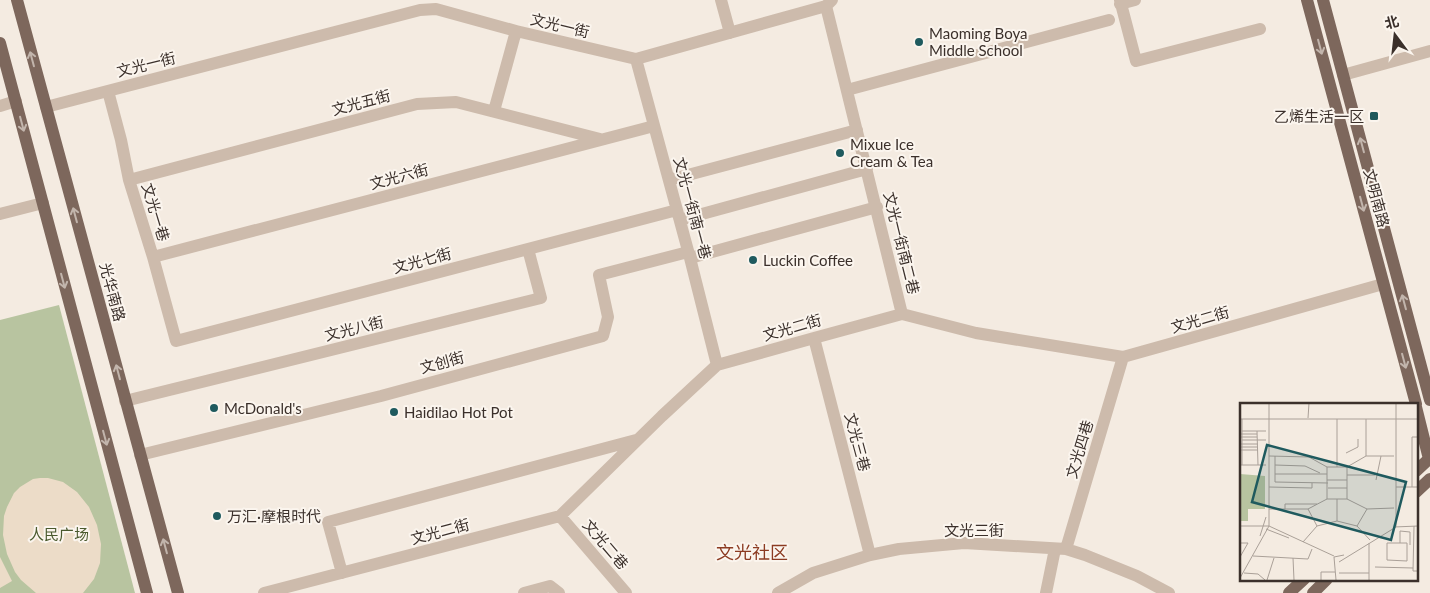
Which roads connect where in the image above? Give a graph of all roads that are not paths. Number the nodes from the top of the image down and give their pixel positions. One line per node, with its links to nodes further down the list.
1 (17, 0): 20 (main road, 光华南路, one-way to 1)
2 (720, 0): 11 (street)
3 (1135, 0): 6 (street)
4 (1307, 0): 35 (main road, 文明南路, one-way to 35)
5 (1323, 0): 15 (main road, 文明南路)
6 (1120, 2): 9 (street)
7 (829, 3): 11 (street, 文光一街); 16 (street, 文光一街南二巷)
8 (1109, 20): 16 (street)
9 (1260, 29)
10 (516, 31): 14 (street, 文光一街); 17 (street, 文光一街); 21 (street)
11 (730, 33): 14 (street, 文光一街)
12 (0, 43): 18 (main road)
13 (1430, 51): 15 (street)
14 (636, 59): 22 (street, 文光一街南一巷)
15 (1343, 75): 41 (main road, 文明南路, one-way to 15)
16 (847, 90): 23 (street, 文光一街南二巷)
17 (108, 91): 20 (street, 文光一街); 26 (street, 文光一巷)
18 (16, 102): 19 (street); 28 (main road, one-way to 28)
19 (0, 106)
20 (46, 107): 43 (main road, 光华南路, one-way to 20)
21 (494, 111): 24 (street, 文光五街); 26 (street, 文光五街)
22 (654, 126): 24 (street, 文光六街); 27 (street, 文光一街南一巷)
23 (857, 130): 25 (street, 文光一街南二巷); 27 (street)
24 (602, 139): 34 (street, 文光六街)
25 (867, 169): 29 (street, 文光一街南二巷); 31 (street, 文光七街)
26 (129, 180): 34 (street, 文光一巷)
27 (669, 180): 31 (street, 文光一街南一巷)
28 (43, 203): 30 (street); 59 (main road, one-way to 59)
29 (877, 207): 33 (street); 36 (street, 文光一街南二巷)
30 (0, 214)
31 (678, 215): 32 (street, 文光七街); 33 (street, 文光一街南一巷)
32 (528, 249): 38 (street, 文光七街); 43 (street, 文光八街)
33 (689, 255): 40 (street, 文光一街南一巷); 47 (street, 文创街)
34 (153, 257): 38 (street, 文光一巷)
35 (1384, 284): 39 (street, 文光二街); 44 (main road, 文明南路, one-way to 44)
36 (902, 314): 37 (street, 文光二街); 39 (street, 文光二街)
37 (814, 338): 40 (street, 文光二街); 54 (street, 文光三巷)
38 (176, 341)
39 (1123, 357): 53 (street, 文光四巷)
40 (717, 365): 46 (street, 文光二街)
41 (1426, 377): 42 (main road, 文明南路)
42 (1430, 400)
43 (126, 401): 47 (main road, 光华南路)
44 (1415, 403)
45 (1418, 415): 48 (main road, 文明南路)
46 (638, 439): 52 (street, 文光二街); 55 (street)
47 (140, 455): 60 (main road, 光华南路, one-way to 47)
48 (1429, 459): 49 (main road)
49 (1418, 469)
50 (1430, 479): 51 (main road)
51 (1418, 490)
52 (560, 516): 55 (street, 文光二街); 64 (street, 文光二巷)
53 (1060, 549): 54 (street, 文光三街); 66 (street, 文光四巷); 67 (street, 文光三街)
54 (870, 555): 65 (street, 文光三街)
55 (342, 573): 58 (street, 文光二街)
56 (1303, 580): 68 (main road)
57 (1326, 580): 69 (main road)
58 (300, 588): 61 (street, 文光二街)
59 (147, 593)
60 (178, 593)
61 (264, 593)
62 (524, 593): 63 (street)
63 (559, 593)
64 (626, 593)
65 (778, 593)
66 (1046, 593)
67 (1169, 593)
68 (1289, 593)
69 (1313, 593)

